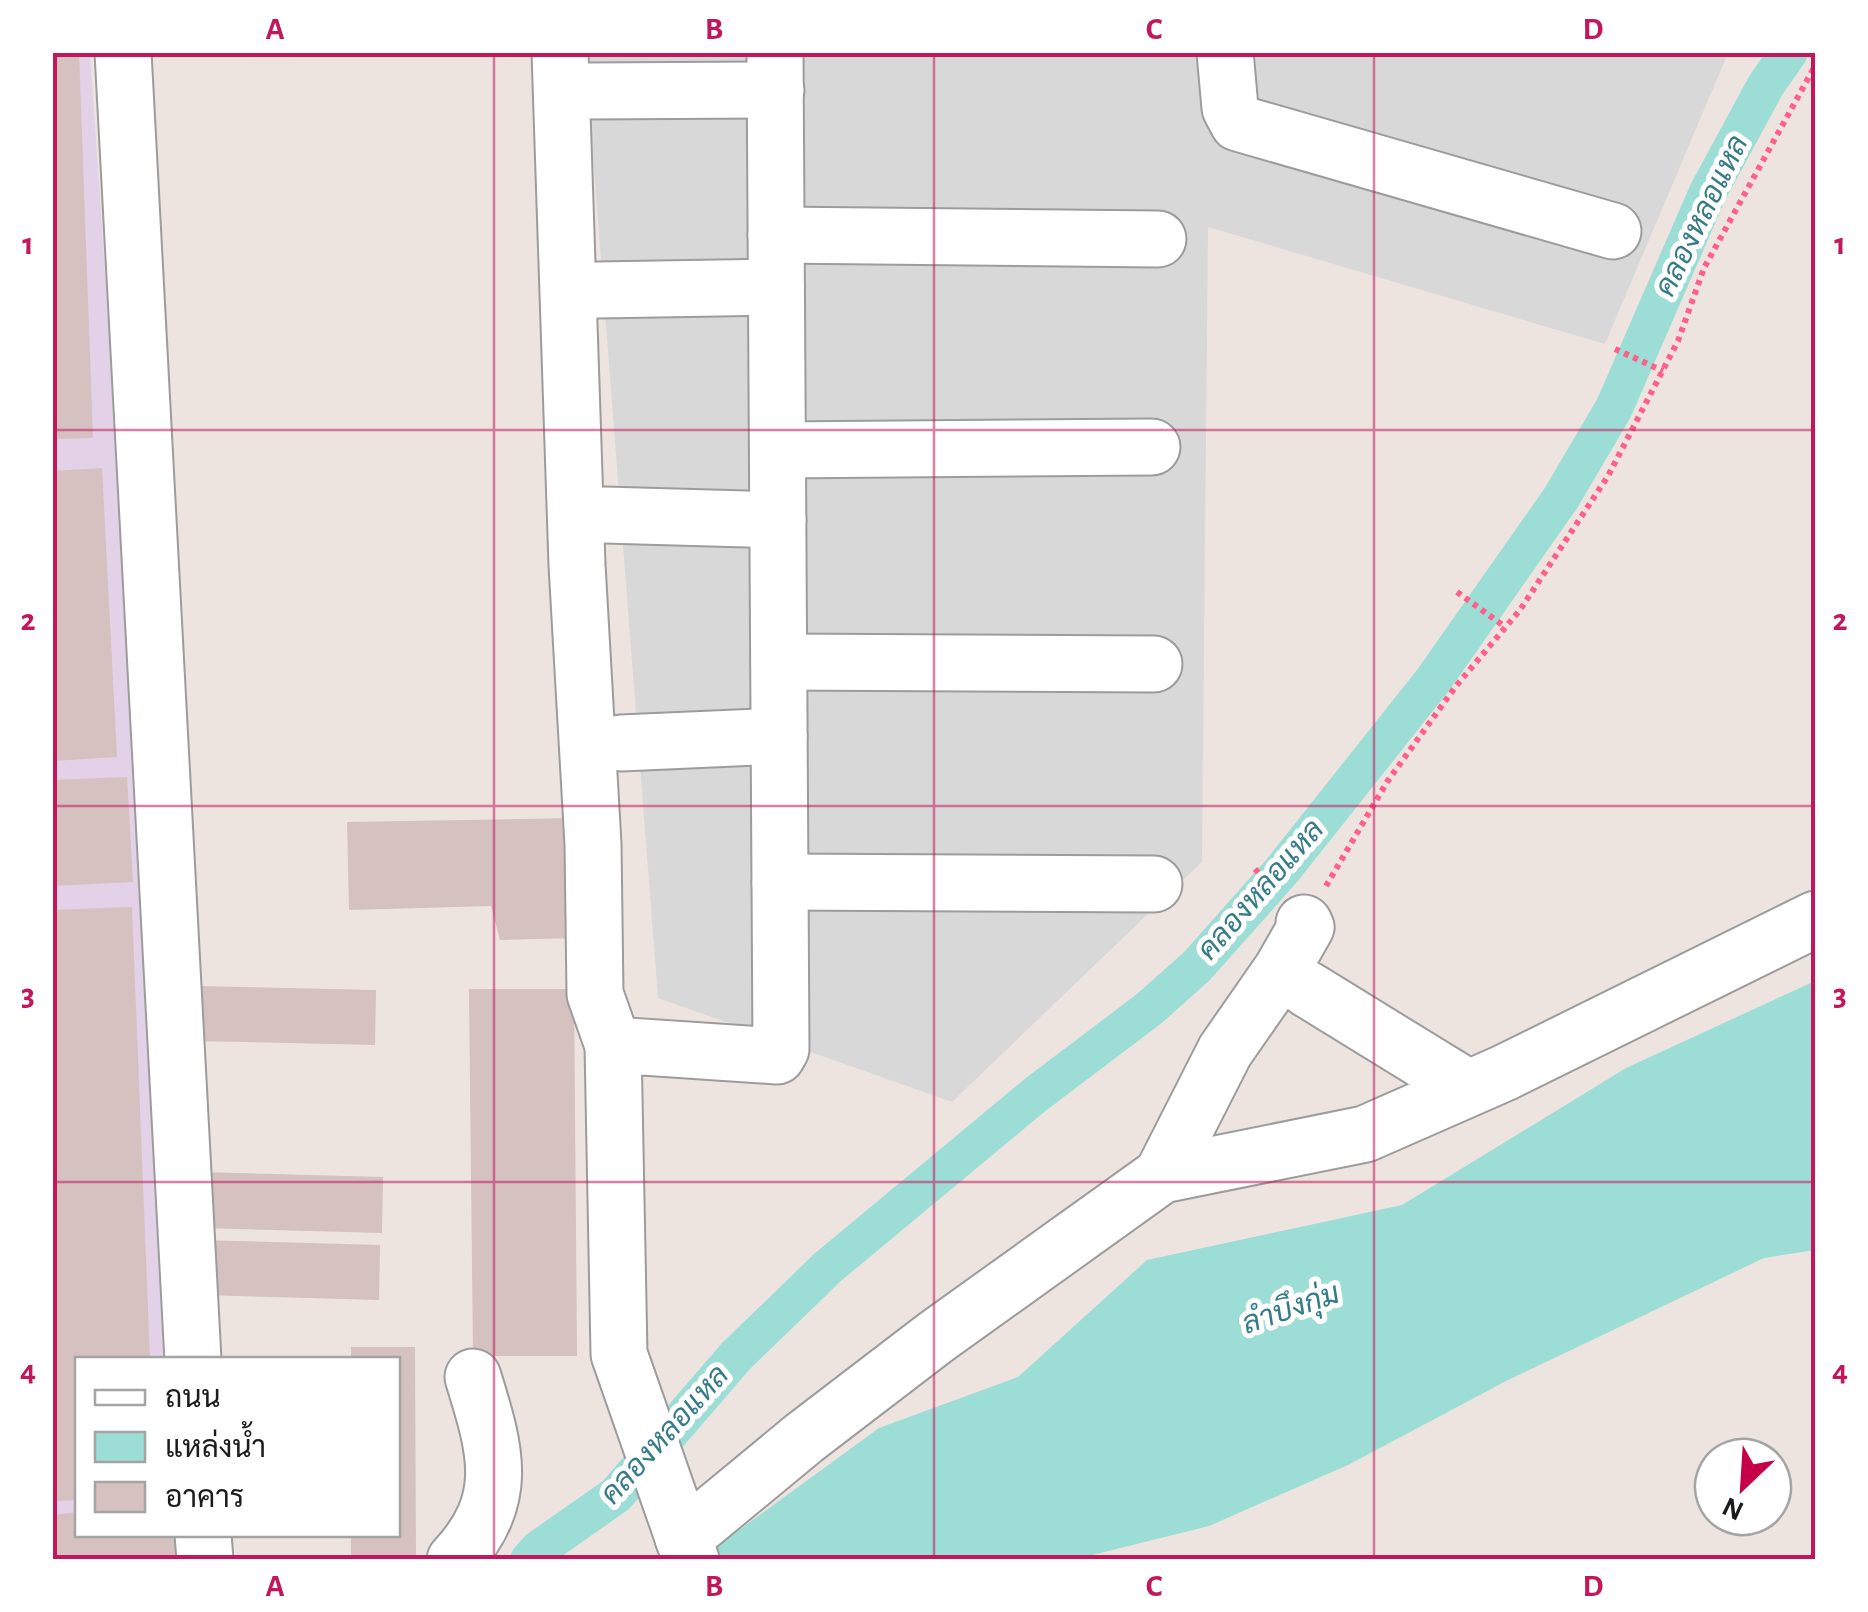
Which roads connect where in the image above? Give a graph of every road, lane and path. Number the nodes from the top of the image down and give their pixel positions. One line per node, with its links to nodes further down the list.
1 (123, 52): 30 (street)
2 (1225, 52): 6 (street)
3 (1816, 64): 11 (path)
4 (775, 71): 5 (street); 8 (street)
5 (572, 72): 27 (street)
6 (1613, 232)
7 (1158, 238): 8 (street)
8 (776, 261): 9 (street); 13 (street)
9 (597, 290)
10 (1615, 349): 11 (path)
11 (1664, 370): 17 (path)
12 (1152, 448): 13 (street)
13 (778, 450): 15 (street)
14 (604, 516): 15 (street)
15 (778, 520): 18 (street)
16 (1457, 592): 17 (path)
17 (1504, 626): 25 (path)
18 (779, 662): 19 (street); 20 (street)
19 (1154, 664)
20 (779, 736): 21 (street); 22 (street)
21 (622, 743)
22 (780, 882): 23 (street); 27 (street)
23 (1154, 884)
24 (1816, 918): 28 (street)
25 (1304, 923): 29 (street)
26 (1307, 989): 28 (street)
27 (613, 1045): 32 (street)
28 (1468, 1088): 29 (street)
29 (1162, 1175): 32 (street)
30 (193, 1357)
31 (473, 1377): 33 (street)
32 (684, 1539)
33 (455, 1560)

